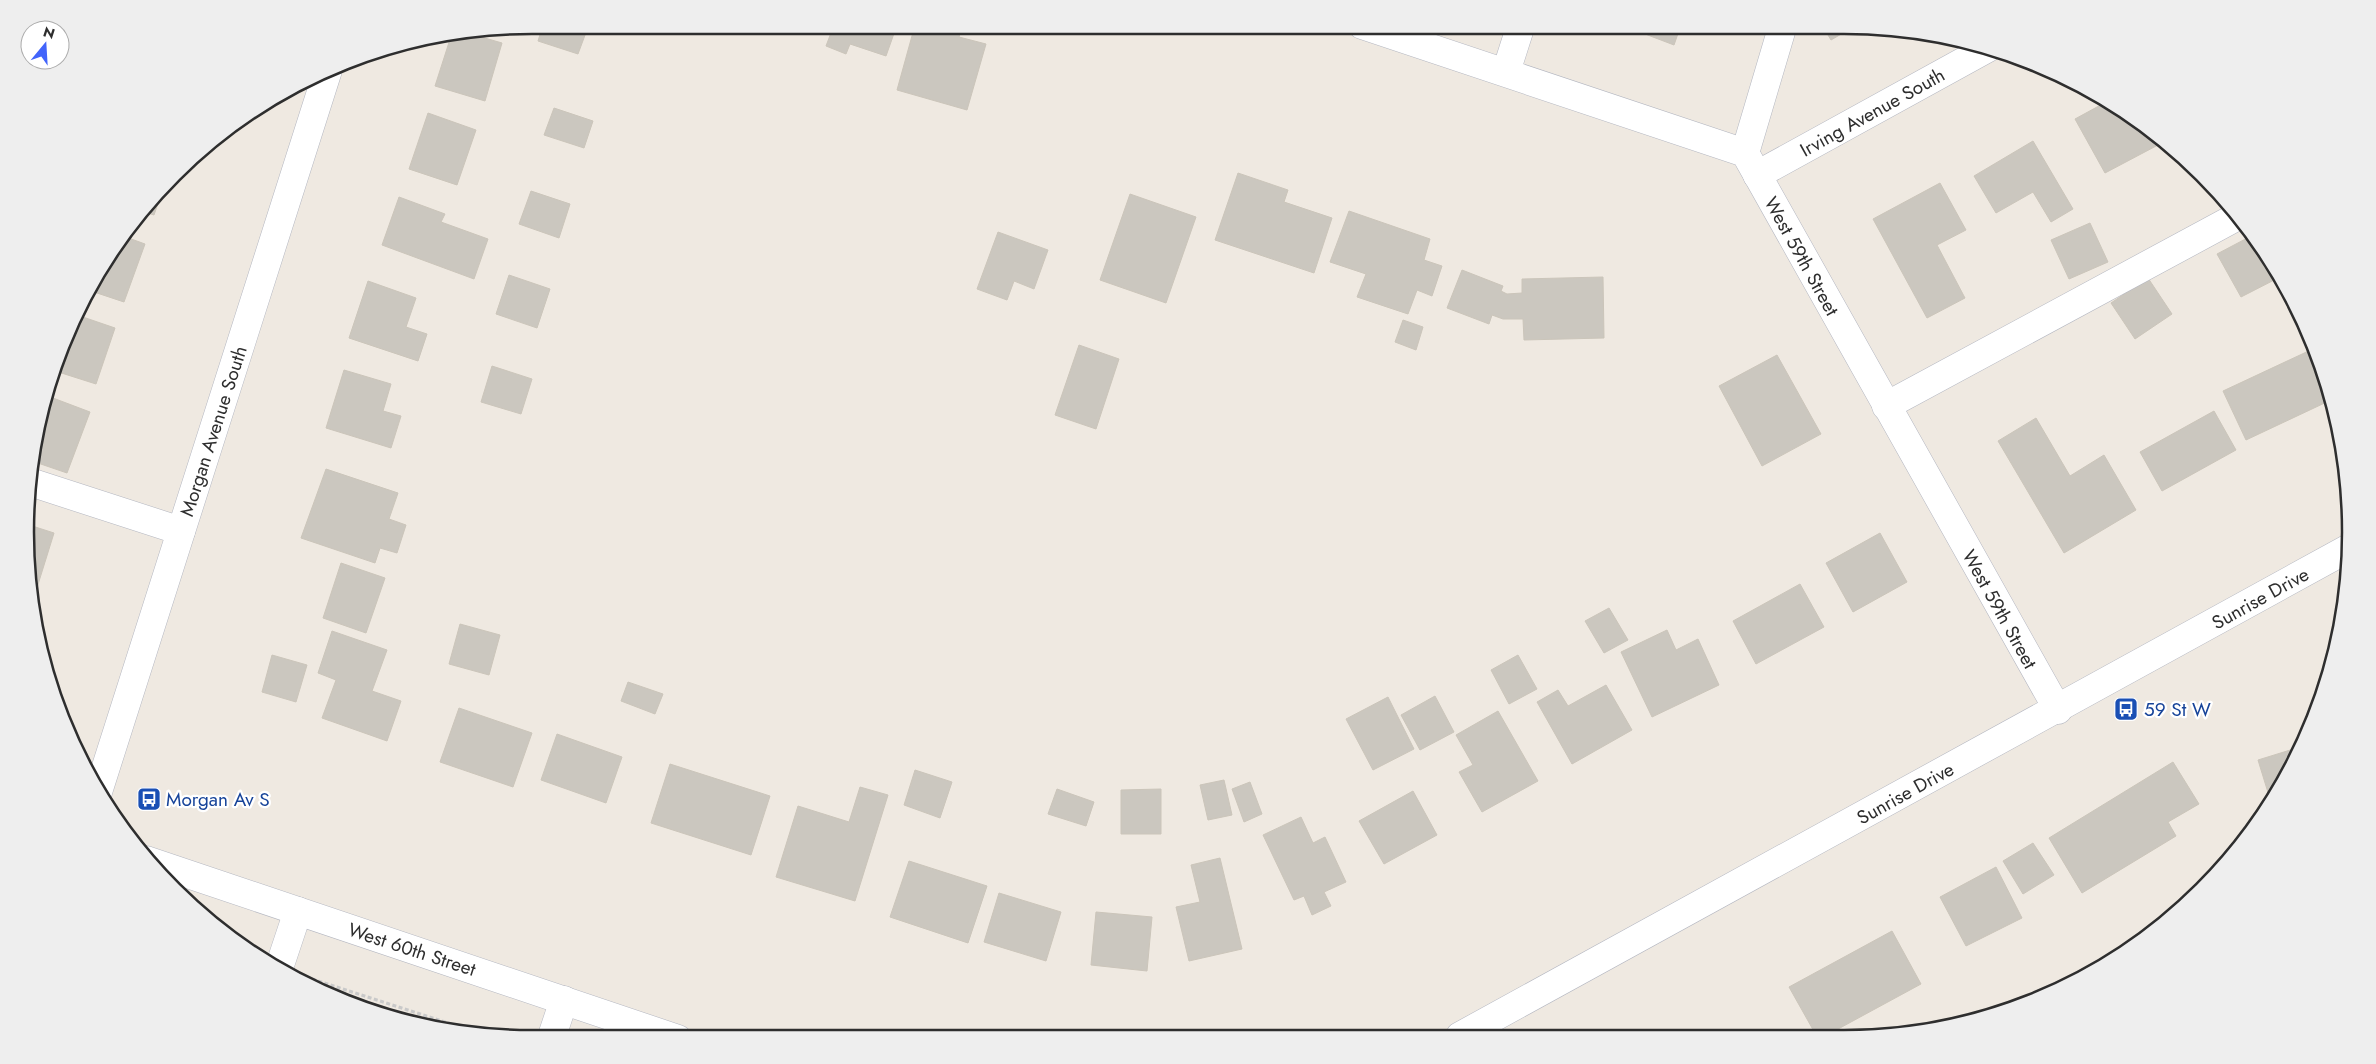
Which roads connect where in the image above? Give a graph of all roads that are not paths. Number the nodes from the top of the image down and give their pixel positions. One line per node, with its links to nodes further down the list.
1 (1390, 34): 5 (street)
2 (1518, 34): 5 (street)
3 (1781, 34): 7 (street)
4 (1979, 53): 7 (street, Irving Avenue South)
5 (1506, 72): 7 (street)
6 (325, 79): 11 (street, Morgan Avenue South)
7 (1751, 164): 9 (street, West 59th Street)
8 (2232, 219): 9 (street)
9 (1886, 406): 13 (street, West 59th Street)
10 (36, 484): 11 (street)
11 (182, 530): 14 (street, Morgan Avenue South)
12 (2341, 552): 13 (street, Sunrise Drive)
13 (2058, 710): 21 (street, Sunrise Drive)
14 (101, 782)
15 (161, 865): 16 (street, West 60th Street)
16 (298, 911): 17 (street); 18 (street, West 60th Street)
17 (281, 962)
18 (564, 1000): 19 (street); 20 (street, West 60th Street)
19 (554, 1030)
20 (654, 1030)
21 (1471, 1030)

